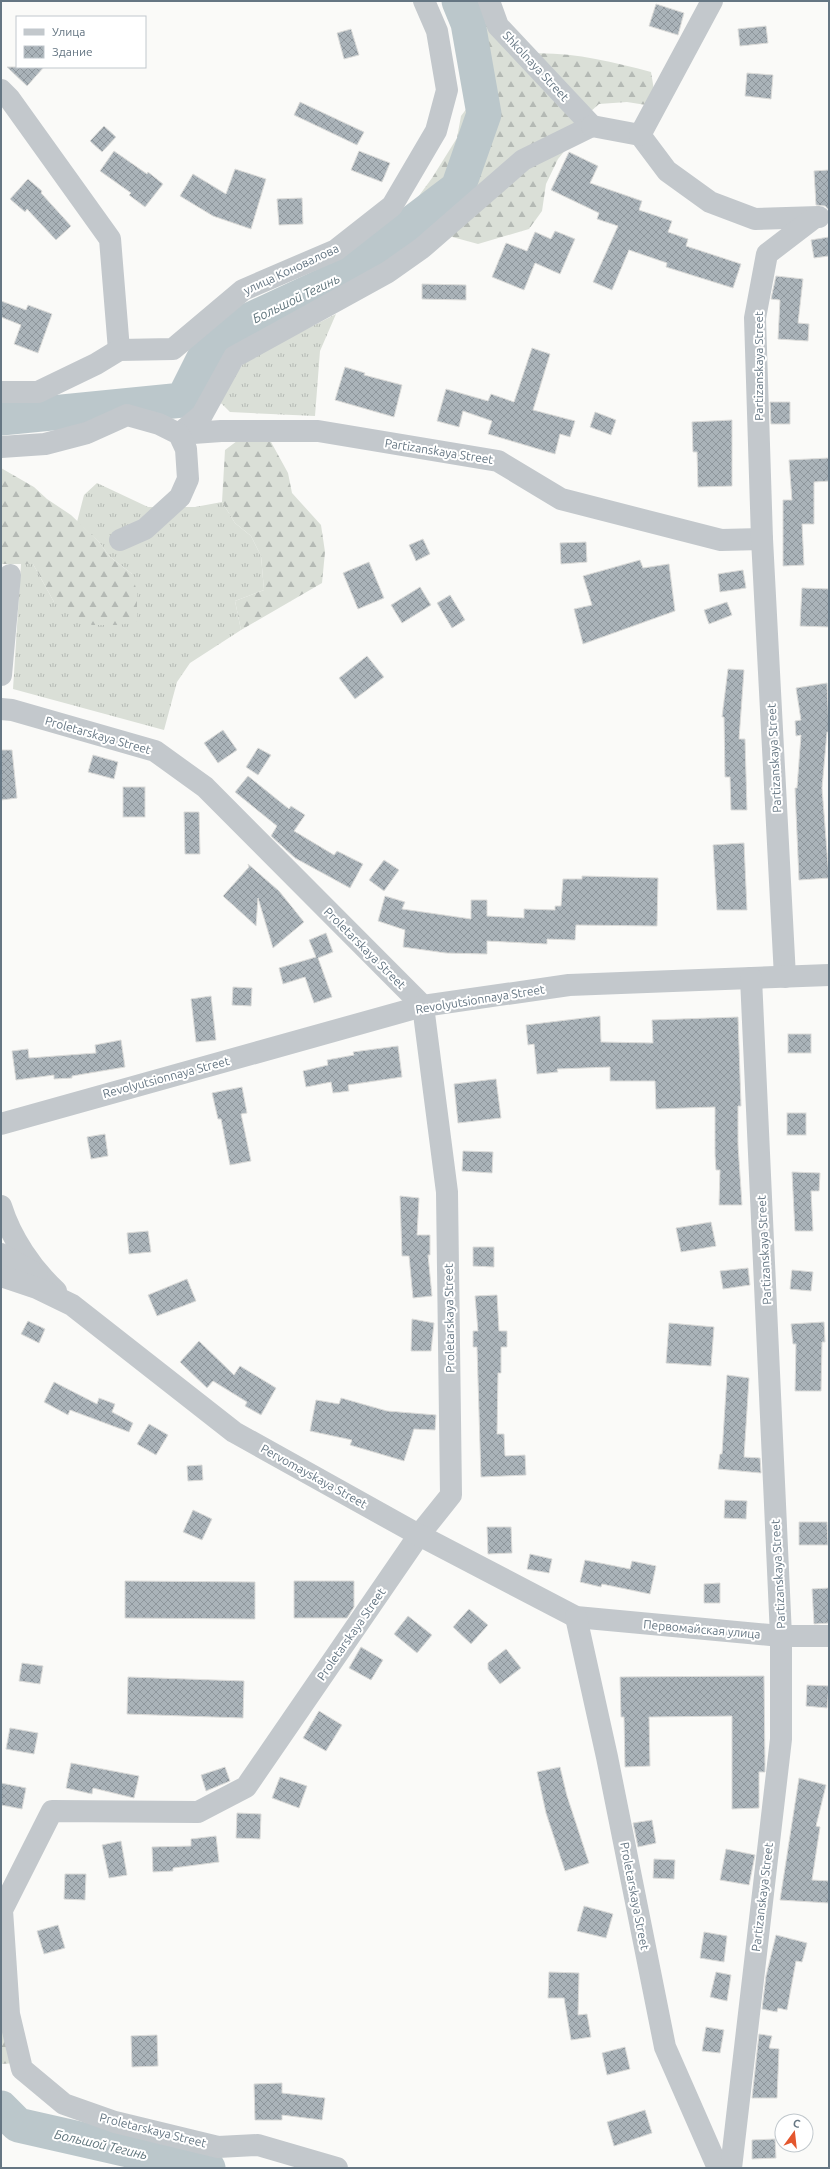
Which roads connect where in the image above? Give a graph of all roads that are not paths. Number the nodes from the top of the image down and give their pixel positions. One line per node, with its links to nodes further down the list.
1 (424, 1): 8 (street, улица Коновалова)
2 (489, 1): 5 (street, Shkolnaya Street)
3 (712, 1): 6 (street)
4 (1, 90): 8 (street)
5 (592, 126): 6 (street); 10 (street)
6 (640, 135): 7 (street)
7 (822, 216): 12 (street, Partizanskaya Street)
8 (119, 350): 9 (street)
9 (1, 392)
10 (180, 434): 11 (street); 12 (street, Partizanskaya Street); 13 (street)
11 (1, 447)
12 (762, 539): 18 (street, Partizanskaya Street)
13 (120, 540)
14 (10, 575): 15 (street)
15 (1, 675)
16 (1, 709): 20 (street, Proletarskaya Street)
17 (829, 975): 18 (street, Revolyutsionnaya Street)
18 (785, 977): 19 (street, Revolyutsionnaya Street)
19 (751, 978): 20 (street, Revolyutsionnaya Street); 30 (street, Partizanskaya Street)
20 (423, 1006): 21 (street, Revolyutsionnaya Street); 28 (street, Proletarskaya Street)
21 (48, 1110): 22 (street); 23 (street)
22 (1, 1124)
23 (1, 1134)
24 (1, 1206): 27 (street)
25 (1, 1254): 27 (street)
26 (1, 1276): 27 (street, Pervomayskaya Street)
27 (38, 1281): 28 (street, Pervomayskaya Street)
28 (419, 1535): 29 (street, Pervomayskaya Street); 32 (street, Proletarskaya Street)
29 (576, 1617): 30 (street, Первомайская улица); 34 (street, Proletarskaya Street)
30 (781, 1636): 31 (street, Первомайская улица); 35 (street, Partizanskaya Street)
31 (829, 1636)
32 (2, 1910): 33 (street, Proletarskaya Street)
33 (337, 2168)
34 (718, 2168)
35 (731, 2168)

